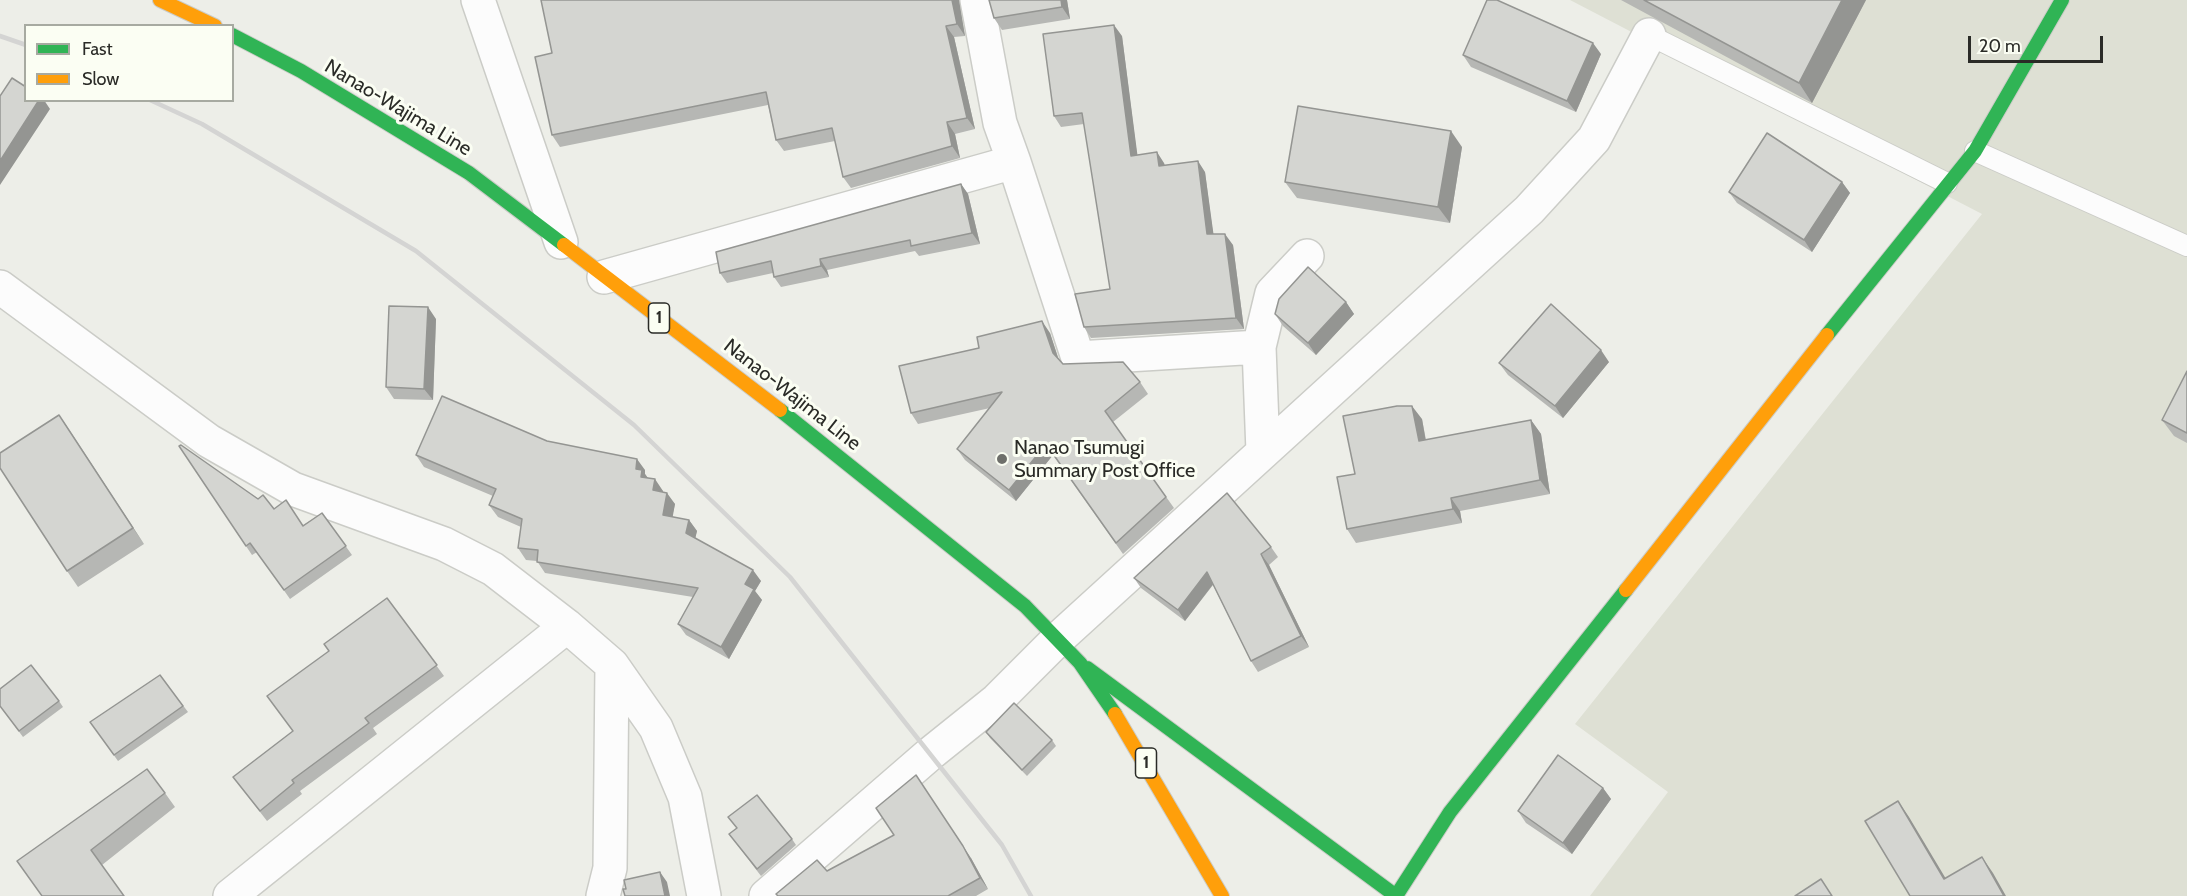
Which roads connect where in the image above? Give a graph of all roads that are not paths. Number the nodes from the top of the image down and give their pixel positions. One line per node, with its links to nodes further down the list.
1 (160, 0): 5 (street)
2 (478, 0): 11 (street)
3 (977, 0): 9 (street)
4 (2062, 0): 8 (street)
5 (211, 24)
6 (1649, 35): 10 (lane); 17 (street)
7 (234, 36): 11 (street, Nanao-Wajima Line / 1)
8 (1975, 151): 10 (street); 12 (lane)
9 (1014, 162): 14 (street); 16 (street)
10 (1947, 183): 27 (street)
11 (561, 242): 14 (street, Nanao-Wajima Line / 1)
12 (2187, 246)
13 (1307, 256): 16 (street)
14 (604, 277): 19 (street, Nanao-Wajima Line / 1)
15 (0, 287): 18 (street)
16 (1259, 347): 17 (street)
17 (1263, 452): 19 (street)
18 (567, 626): 21 (street); 22 (street)
19 (1058, 639): 20 (street, Nanao-Wajima Line / 1); 25 (street)
20 (1080, 663): 26 (street, Nanao-Wajima Line / 1); 27 (street)
21 (612, 665): 23 (street); 24 (street)
22 (230, 896)
23 (603, 896)
24 (704, 896)
25 (766, 896)
26 (1222, 896)
27 (1396, 896)

